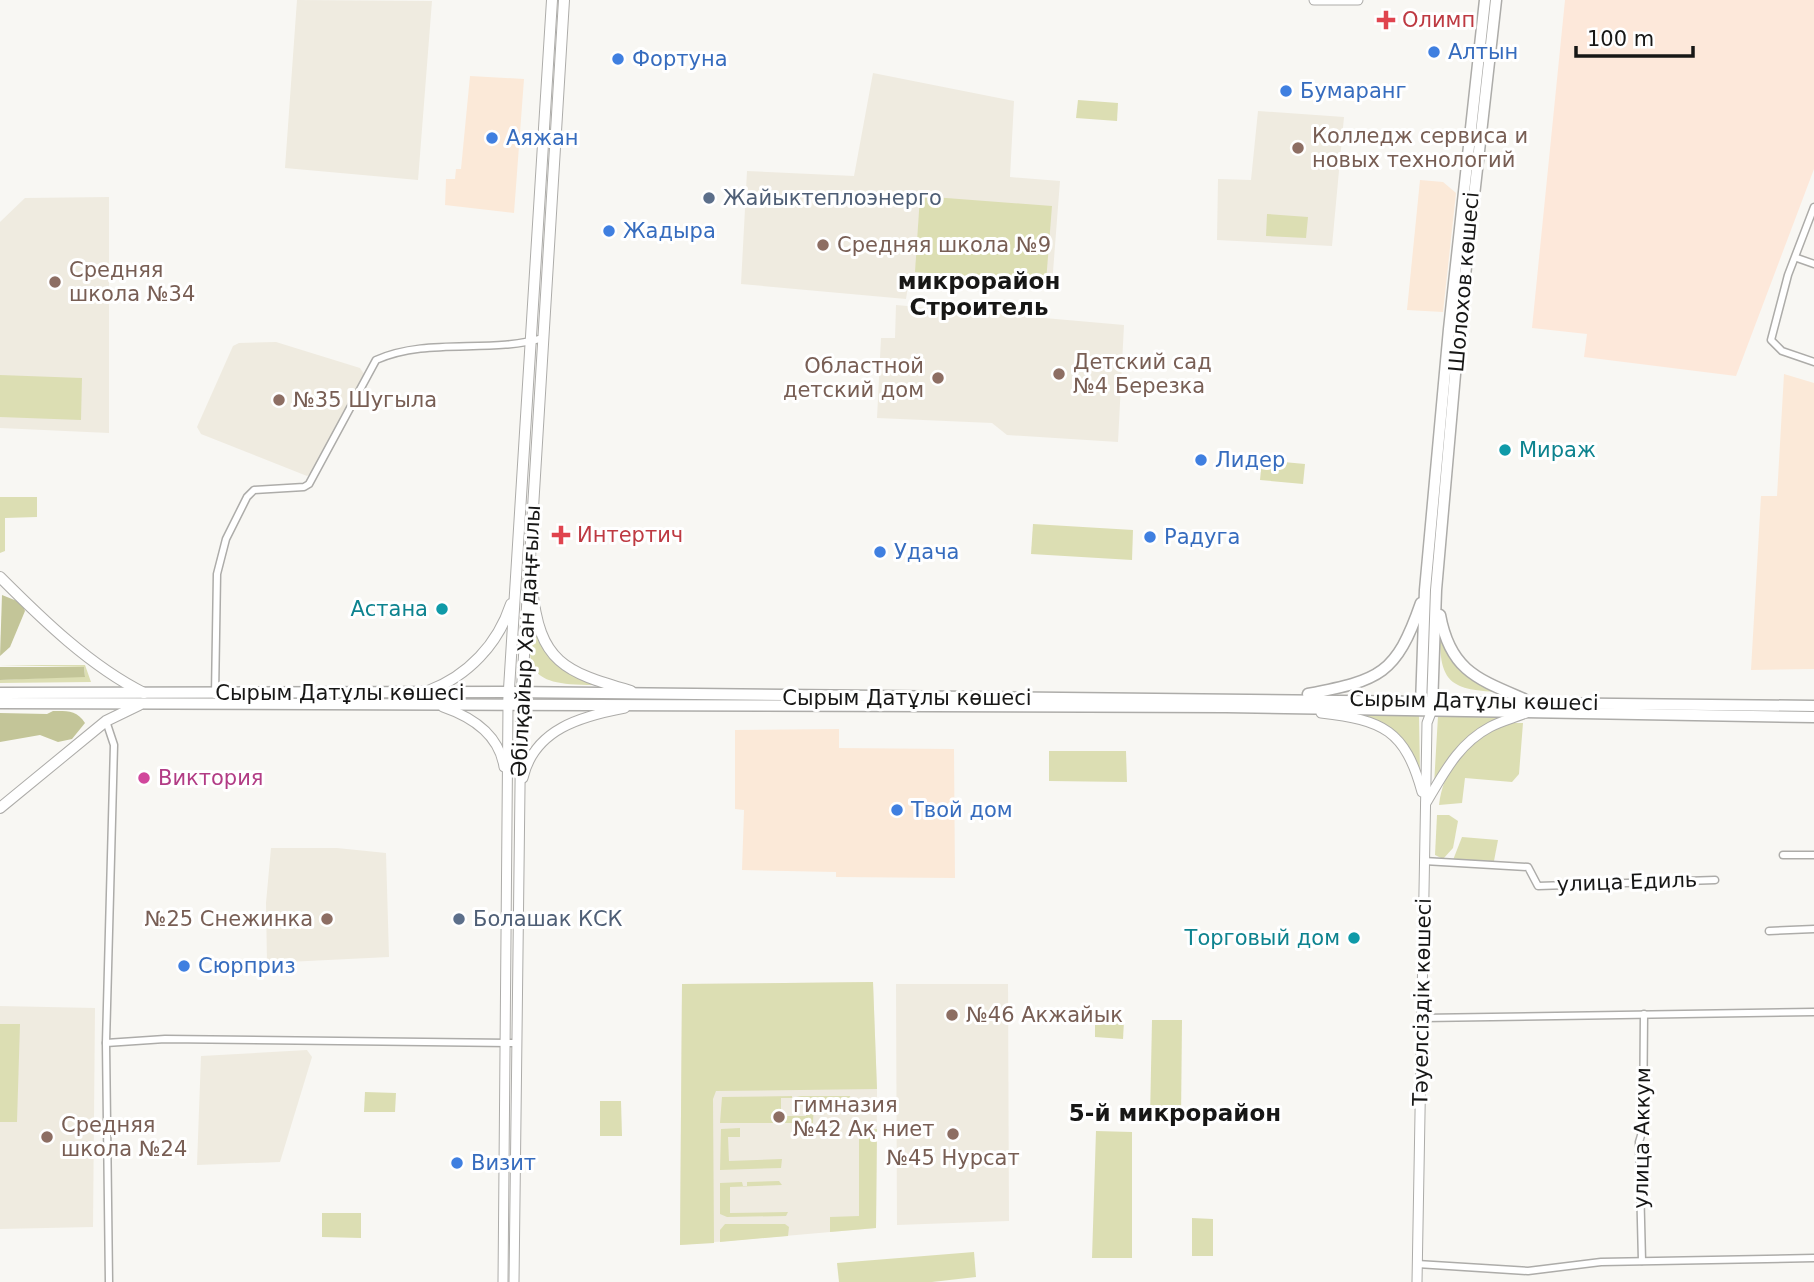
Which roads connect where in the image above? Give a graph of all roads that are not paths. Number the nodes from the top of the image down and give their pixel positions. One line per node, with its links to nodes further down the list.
1 (552, 0): 11 (main road, Әбілқайыр Хан даңғылы)
2 (564, 0): 10 (main road, Әбілқайыр Хан даңғылы)
3 (1314, 0): 4 (main road)
4 (1358, 0)
5 (1485, 0): 16 (highway, Шолохов көшесі)
6 (1496, 0): 16 (highway, Шолохов көшесі)
7 (1814, 207): 8 (street)
8 (1797, 258): 9 (street); 12 (street)
9 (1814, 264)
10 (543, 338): 11 (street); 13 (main road, Әбілқайыр Хан даңғылы)
11 (531, 342): 15 (main road, Әбілқайыр Хан даңғылы); 24 (street)
12 (1814, 362)
13 (529, 555): 22 (main road, Әбілқайыр Хан даңғылы); 25 (main road)
14 (0, 576): 18 (main road)
15 (515, 590): 19 (main road); 20 (main road, Әбілқайыр Хан даңғылы)
16 (1431, 590): 27 (highway); 31 (highway); 32 (highway)
17 (0, 591): 18 (main road)
18 (17, 593): 23 (main road)
19 (423, 692): 20 (highway, Сырым Датұлы көшесі); 24 (highway, Сырым Датұлы көшесі)
20 (509, 692): 22 (highway, Сырым Датұлы көшесі); 29 (main road, Әбілқайыр Хан даңғылы)
21 (0, 693): 23 (highway, Сырым Датұлы көшесі)
22 (521, 693): 25 (highway, Сырым Датұлы көшесі); 30 (main road, Әбілқайыр Хан даңғылы)
23 (145, 698): 24 (highway, Сырым Датұлы көшесі); 26 (highway, Сырым Датұлы көшесі); 35 (main road)
24 (215, 698): 28 (highway, Сырым Датұлы көшесі)
25 (642, 700): 27 (highway, Сырым Датұлы көшесі); 30 (highway, Сырым Датұлы көшесі); 37 (main road)
26 (0, 703)
27 (1285, 704): 31 (highway, Сырым Датұлы көшесі); 39 (main road)
28 (437, 705): 29 (highway, Сырым Датұлы көшесі); 36 (main road)
29 (508, 705): 30 (highway, Сырым Датұлы көшесі); 36 (main road, Әбілқайыр Хан даңғылы)
30 (520, 705): 37 (main road, Әбілқайыр Хан даңғылы)
31 (1427, 705): 32 (highway, Сырым Датұлы көшесі); 39 (main road, Тәуелсіздік көшесі)
32 (1530, 706): 33 (highway, Сырым Датұлы көшесі); 34 (highway, Сырым Датұлы көшесі); 39 (main road)
33 (1814, 706)
34 (1814, 717)
35 (106, 721): 38 (main road); 52 (street)
36 (507, 793): 50 (main road, Әбілқайыр Хан даңғылы)
37 (520, 793): 51 (main road, Әбілқайыр Хан даңғылы)
38 (5, 799): 40 (main road)
39 (1425, 804): 43 (main road, Тәуелсіздік көшесі)
40 (0, 808)
41 (1783, 855): 42 (street)
42 (1814, 855)
43 (1424, 861): 44 (street, улица Едиль); 49 (main road, Тәуелсіздік көшесі)
44 (1715, 880)
45 (1814, 929): 46 (street)
46 (1769, 931)
47 (1814, 1012): 48 (street)
48 (1644, 1014): 49 (street); 54 (street, улица Аккум)
49 (1422, 1018): 55 (main road, Тәуелсіздік көшесі)
50 (505, 1043): 51 (street); 52 (street); 57 (main road, Әбілқайыр Хан даңғылы)
51 (517, 1043): 58 (main road, Әбілқайыр Хан даңғылы)
52 (106, 1044): 56 (street)
53 (1814, 1258): 54 (street)
54 (1642, 1261): 55 (street)
55 (1417, 1264): 59 (main road, Тәуелсіздік көшесі)
56 (109, 1282)
57 (503, 1282)
58 (514, 1282)
59 (1417, 1282)

